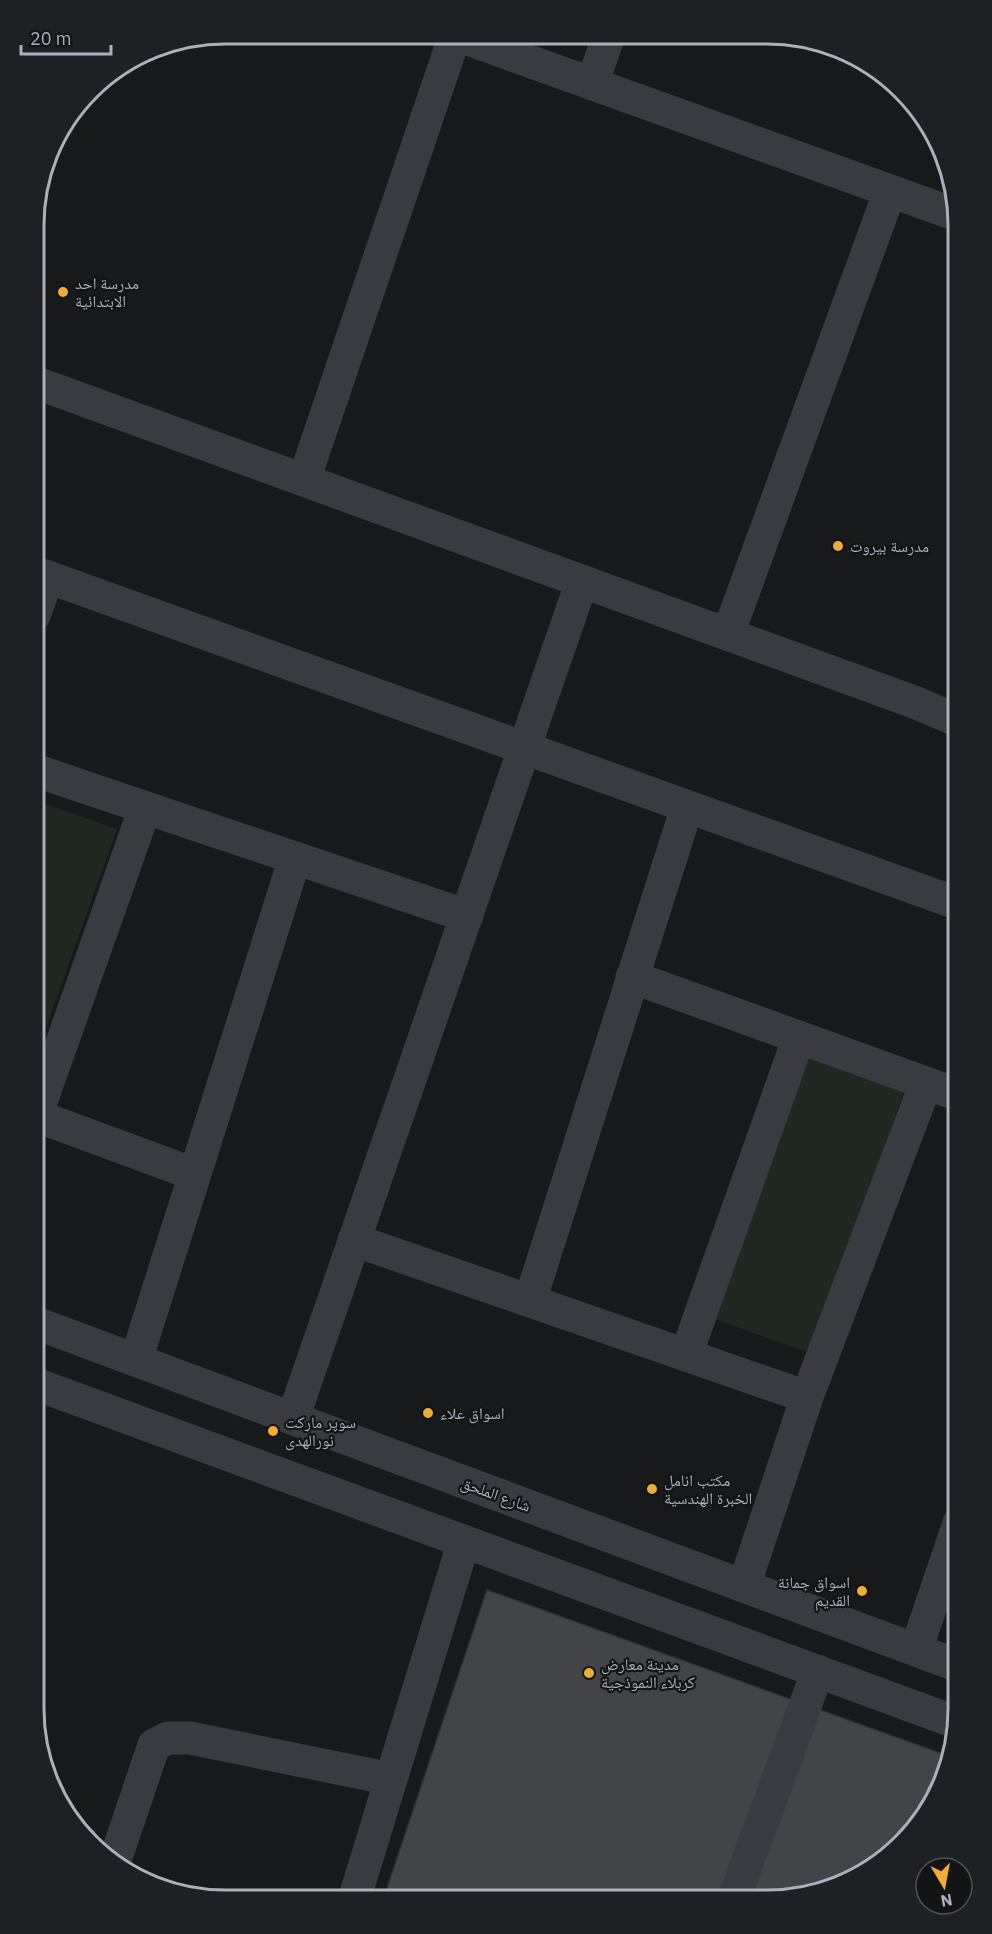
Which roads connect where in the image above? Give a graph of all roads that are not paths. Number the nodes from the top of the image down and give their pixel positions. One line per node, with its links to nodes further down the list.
1 (606, 43): 4 (street)
2 (451, 44): 8 (street)
3 (478, 44): 4 (street)
4 (592, 84): 5 (street)
5 (890, 191): 6 (street); 11 (street)
6 (947, 212)
7 (44, 386): 8 (street)
8 (304, 480): 10 (street)
9 (44, 576): 13 (street)
10 (582, 581): 11 (street); 13 (street)
11 (728, 634): 12 (street)
12 (948, 716)
13 (525, 748): 16 (street); 19 (street)
14 (44, 773): 15 (street)
15 (145, 807): 17 (street); 23 (street)
16 (687, 807): 18 (street); 20 (street)
17 (295, 858): 19 (street); 26 (street)
18 (948, 900)
19 (467, 916): 27 (street)
20 (632, 977): 21 (street); 28 (street)
21 (799, 1037): 22 (street); 30 (street)
22 (926, 1083): 24 (street); 33 (street)
23 (44, 1090)
24 (948, 1091)
25 (44, 1118): 26 (street)
26 (194, 1174): 31 (street)
27 (354, 1240): 28 (street); 34 (street)
28 (530, 1301): 30 (street)
29 (44, 1326): 31 (street, شارع الملحق)
30 (686, 1355): 33 (street)
31 (136, 1360): 34 (street, شارع الملحق)
32 (44, 1387): 35 (street)
33 (807, 1397): 37 (street)
34 (293, 1418): 37 (street, شارع الملحق)
35 (464, 1541): 40 (street); 42 (street)
36 (948, 1555): 38 (street)
37 (744, 1586): 38 (street, شارع الملحق)
38 (916, 1650): 39 (street, شارع الملحق)
39 (948, 1662)
40 (818, 1671): 41 (street); 45 (street)
41 (948, 1719)
42 (391, 1779): 43 (street); 44 (street)
43 (117, 1855)
44 (357, 1890)
45 (737, 1890)

